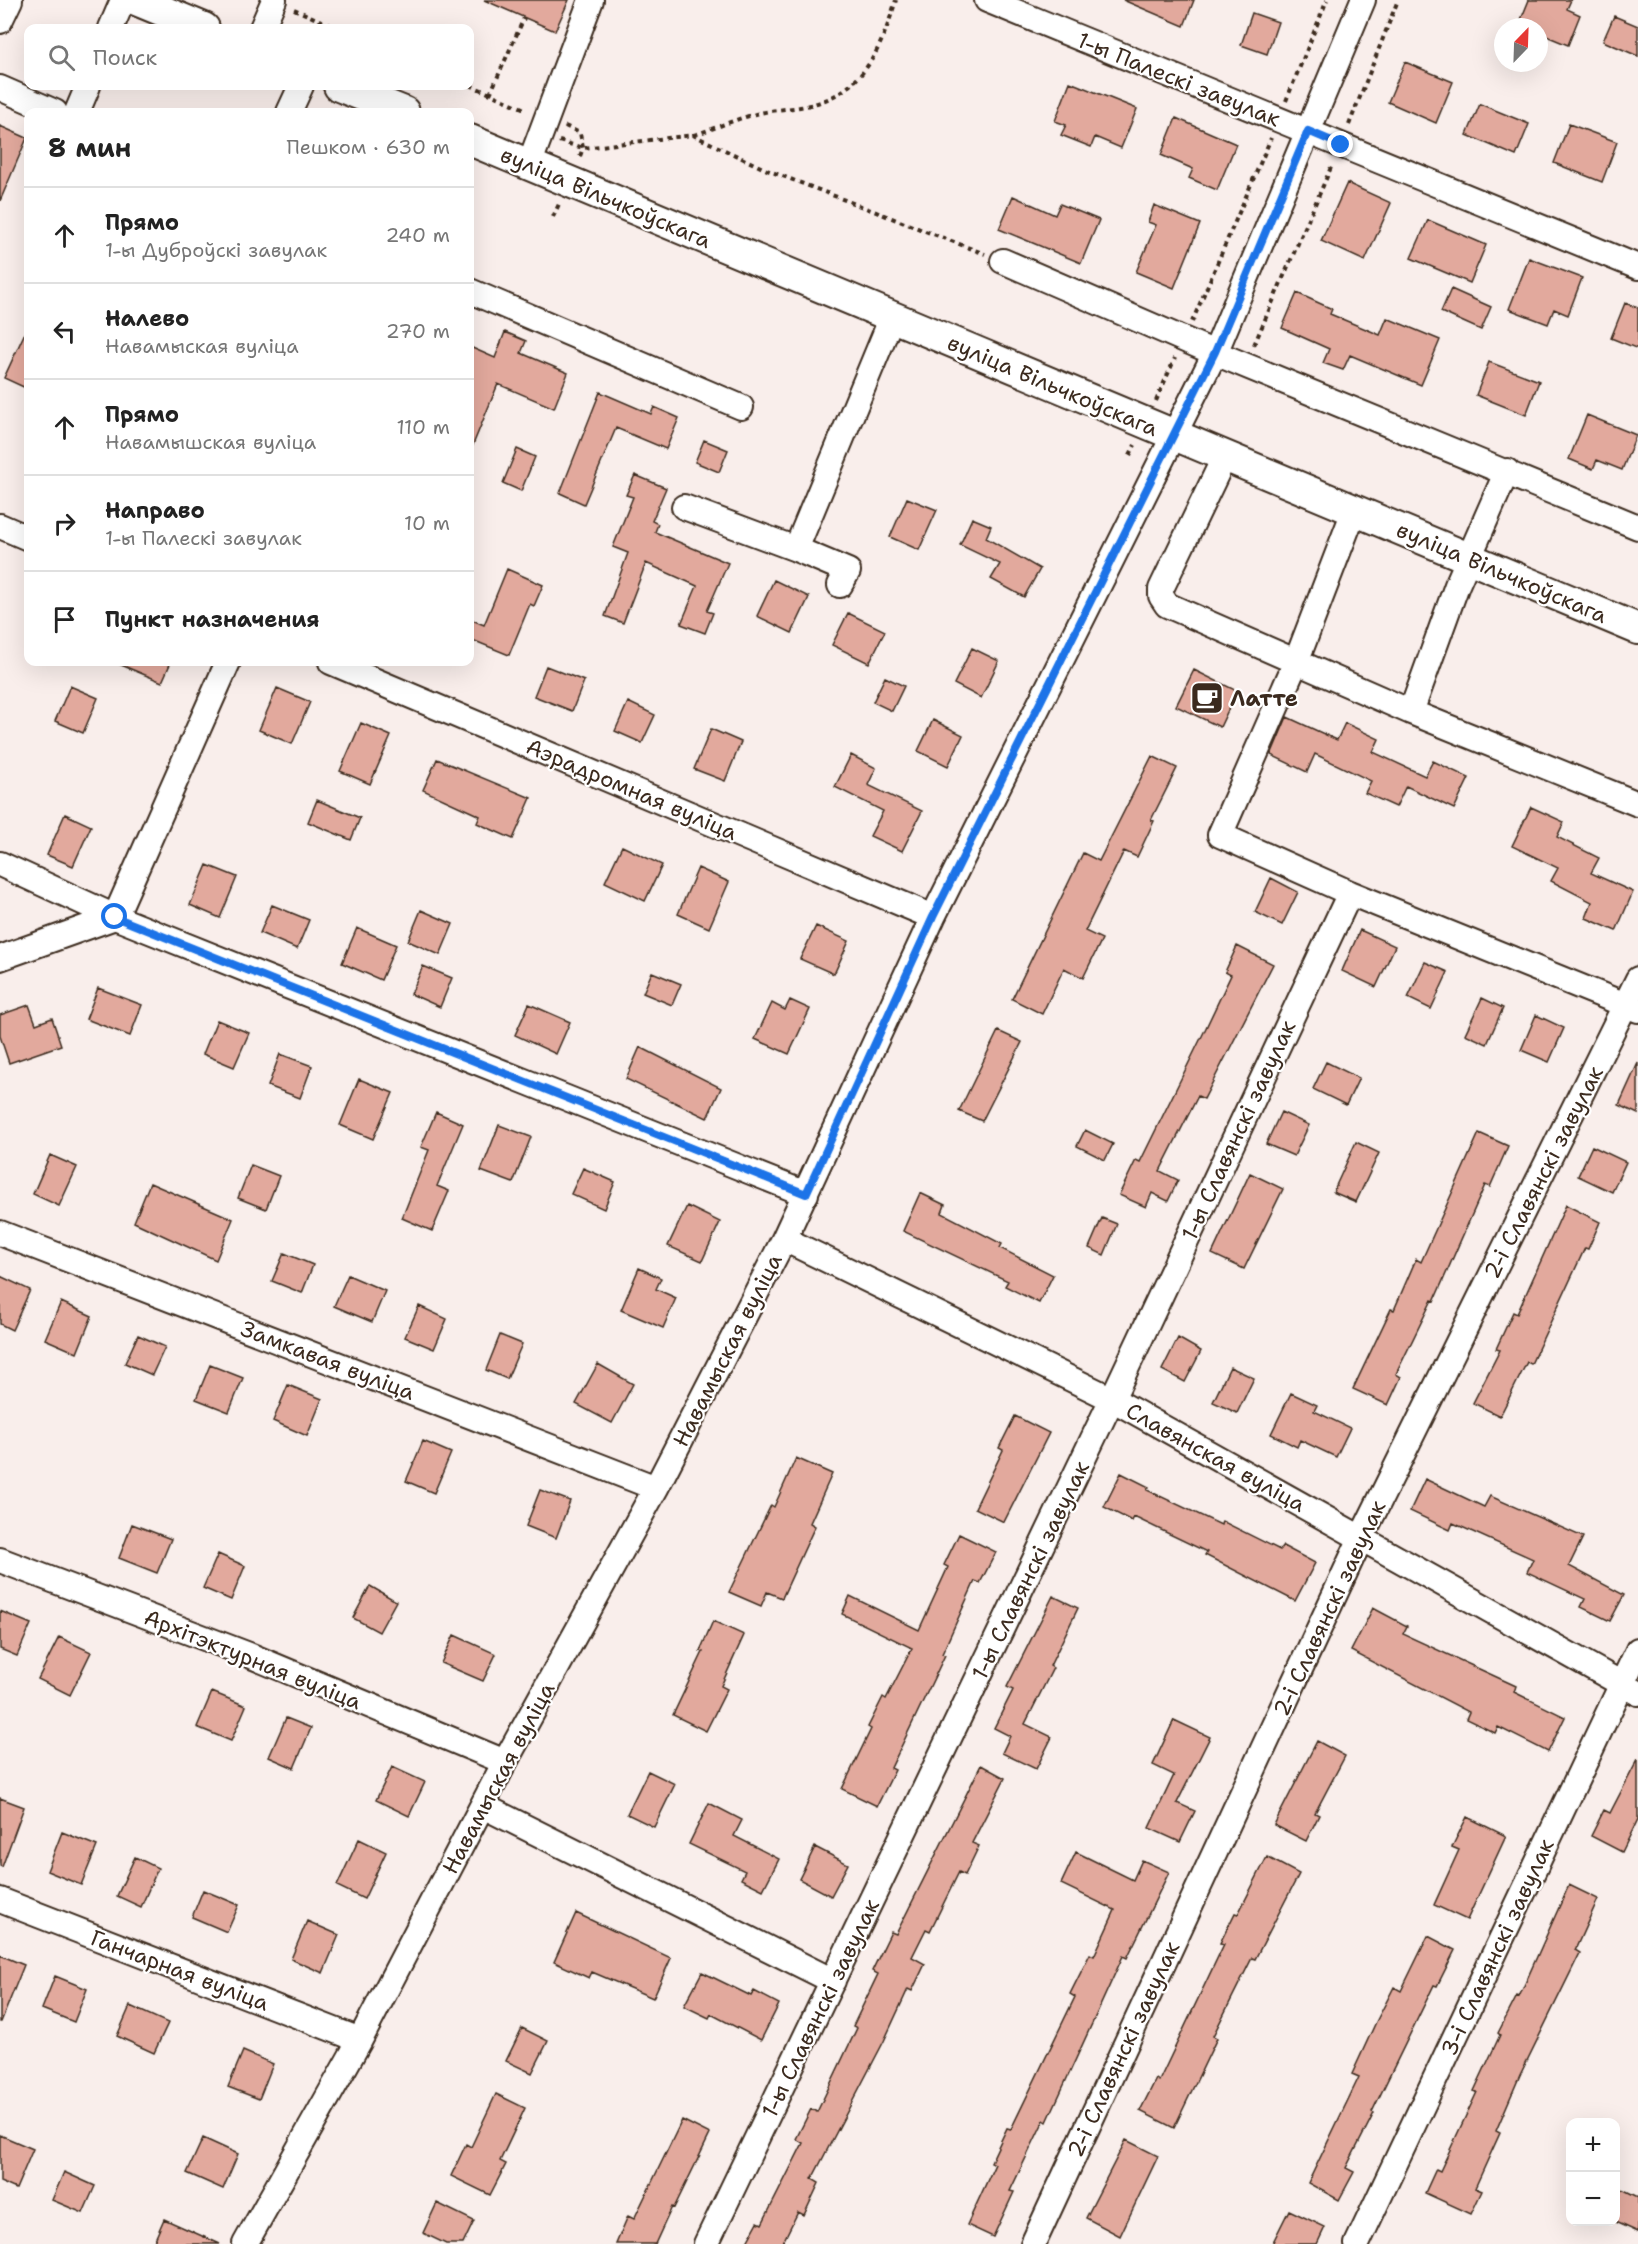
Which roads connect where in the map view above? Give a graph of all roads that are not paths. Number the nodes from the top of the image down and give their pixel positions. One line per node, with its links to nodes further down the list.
1 (10, 0): 8 (street)
2 (123, 0): 9 (street)
3 (135, 0): 10 (main road)
4 (274, 0): 11 (street)
5 (591, 0): 22 (street)
6 (987, 0): 20 (street, 1-ы Палескі завулак)
7 (1363, 0): 20 (street, Навамыская вуліца)
8 (0, 21)
9 (113, 24)
10 (194, 24)
11 (264, 24)
12 (0, 88): 16 (street)
13 (86, 90): 17 (street)
14 (299, 90): 18 (street)
15 (349, 90): 19 (main road)
16 (46, 108)
17 (79, 108)
18 (291, 108)
19 (394, 108)
20 (1308, 131): 24 (street, 1-ы Палескі завулак); 27 (street, Навамыская вуліца)
21 (474, 142): 22 (main road, вуліца Вільчкоўскага)
22 (529, 165): 26 (main road, вуліца Вільчкоўскага)
23 (1003, 261): 27 (street)
24 (1638, 267)
25 (474, 293): 28 (street)
26 (892, 317): 29 (main road, вуліца Вільчкоўскага); 37 (street)
27 (1215, 352): 29 (street, Навамыская вуліца); 31 (street)
28 (741, 407)
29 (1174, 437): 30 (main road, вуліца Вільчкоўскага); 49 (street, Навамыская вуліца)
30 (1224, 458): 33 (main road, вуліца Вільчкоўскага); 41 (street)
31 (1507, 471): 35 (street); 38 (street)
32 (684, 507): 37 (street)
33 (1354, 511): 38 (main road, вуліца Вільчкоўскага); 41 (street)
34 (0, 526): 36 (street)
35 (1638, 527)
36 (24, 536)
37 (795, 549): 39 (street)
38 (1468, 558): 40 (main road, вуліца Вільчкоўскага); 44 (street)
39 (840, 585)
40 (1638, 629)
41 (1296, 662): 44 (street); 47 (street)
42 (226, 666): 48 (street)
43 (340, 666): 49 (street, Аэрадромная вуліца)
44 (1411, 712): 45 (street)
45 (1638, 804)
46 (0, 864): 48 (street)
47 (1350, 893): 52 (street); 56 (street, 1-ы Славянскі завулак)
48 (115, 917): 50 (street); 53 (street)
49 (933, 917): 53 (street, Навамыская вуліца)
50 (0, 958)
51 (1638, 979): 52 (street, 2-і Славянскі завулак)
52 (1632, 1008): 58 (street, 2-і Славянскі завулак)
53 (806, 1194): 55 (street, Навамыская вуліца)
54 (0, 1233): 57 (street, Замкавая вуліца)
55 (784, 1239): 56 (street, Славянская вуліца); 57 (street, Навамыская вуліца)
56 (1112, 1399): 58 (street, Славянская вуліца); 65 (street, 1-ы Славянскі завулак)
57 (656, 1488): 62 (street, Навамыская вуліца)
58 (1361, 1538): 61 (street, Славянская вуліца); 69 (street, 2-і Славянскі завулак)
59 (0, 1560): 62 (street, Архітэктурная вуліца)
60 (1638, 1650): 61 (street, 3-і Славянскі завулак)
61 (1630, 1688): 70 (street, 3-і Славянскі завулак)
62 (505, 1762): 63 (street, Навамыская вуліца)
63 (483, 1806): 65 (street); 66 (street, Навамыская вуліца)
64 (0, 1900): 66 (street, Ганчарная вуліца)
65 (833, 1981): 68 (street, 1-ы Славянскі завулак)
66 (360, 2040): 67 (street, Навамыская вуліца)
67 (245, 2244)
68 (706, 2244)
69 (1033, 2244)
70 (1356, 2244)

